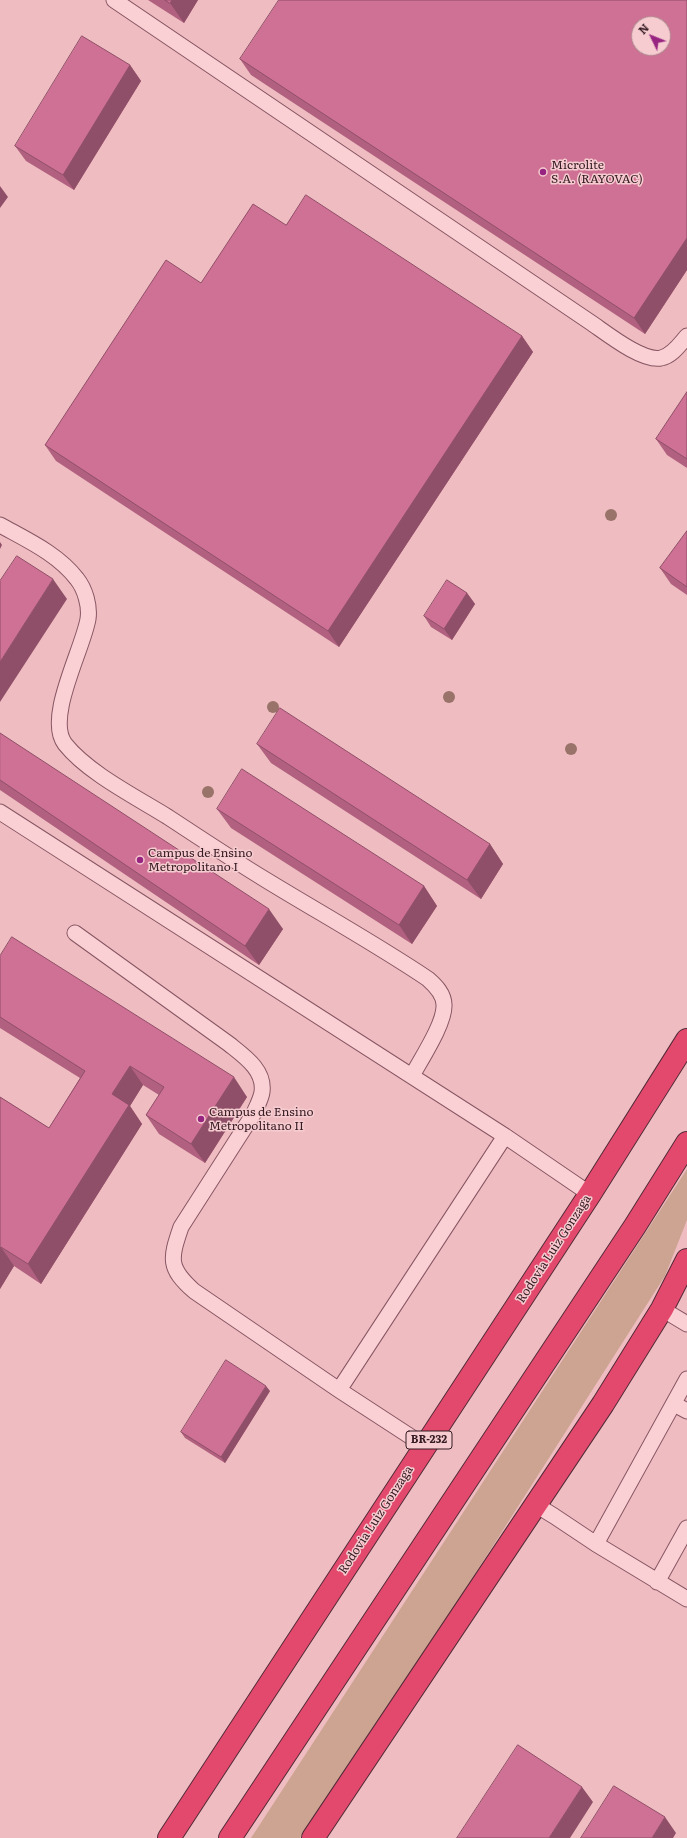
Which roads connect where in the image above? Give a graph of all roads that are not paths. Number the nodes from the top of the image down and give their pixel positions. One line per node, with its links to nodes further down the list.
1 (114, 0): 2 (lane)
2 (687, 336)
3 (0, 525): 7 (lane)
4 (0, 812): 7 (lane)
5 (75, 933): 15 (lane)
6 (687, 1040): 10 (highway, Rodovia Luiz Gonzaga / BR-232)
7 (412, 1076): 8 (lane)
8 (505, 1136): 10 (lane); 15 (lane)
9 (687, 1143): 24 (highway)
10 (590, 1194): 17 (highway, Rodovia Luiz Gonzaga / BR-232)
11 (687, 1260): 12 (highway)
12 (662, 1309): 13 (lane); 18 (highway)
13 (687, 1324)
14 (687, 1379): 16 (lane)
15 (339, 1390): 17 (lane)
16 (680, 1407): 20 (lane)
17 (425, 1446): 23 (highway, Rodovia Luiz Gonzaga / BR-232)
18 (536, 1505): 20 (lane); 25 (highway)
19 (687, 1528): 21 (lane)
20 (596, 1544): 21 (lane)
21 (657, 1582): 22 (lane)
22 (687, 1599)
23 (169, 1838)
24 (230, 1838)
25 (313, 1838)

